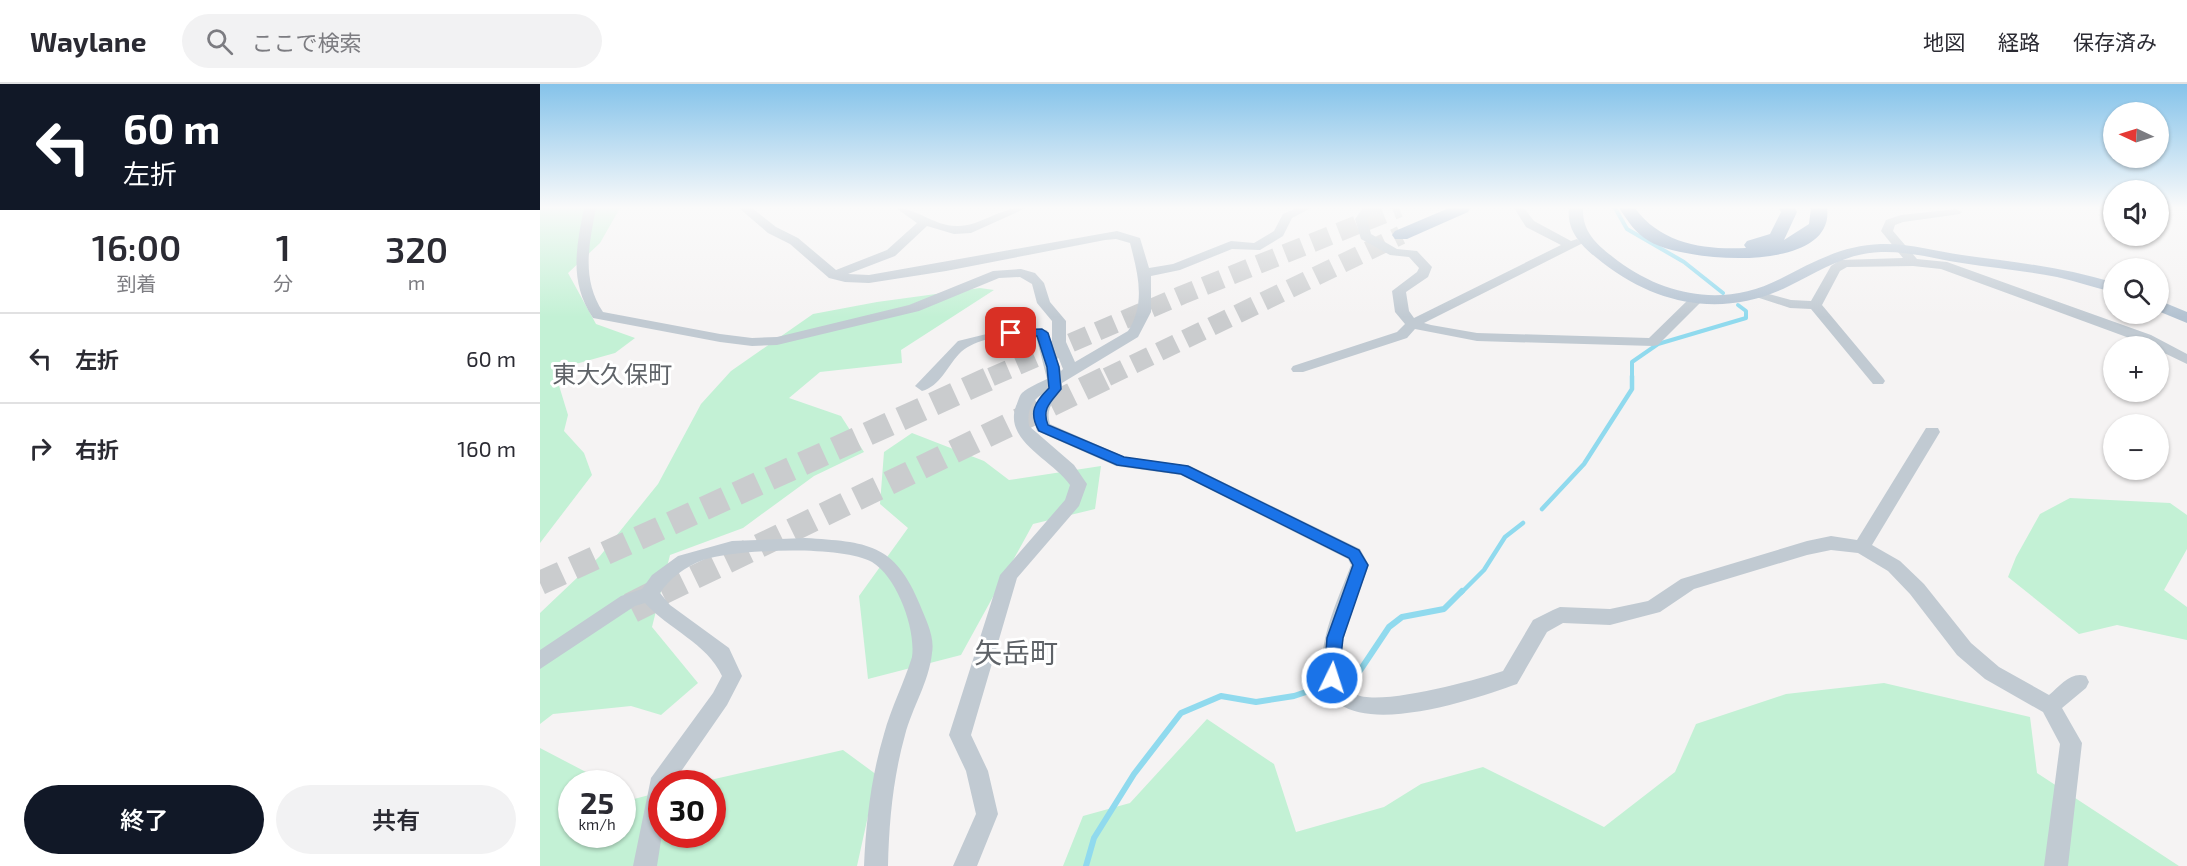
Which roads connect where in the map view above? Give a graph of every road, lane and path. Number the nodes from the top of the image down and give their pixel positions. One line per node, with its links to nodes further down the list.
1 (583, 244): 27 (street)
2 (797, 244): 17 (street)
3 (900, 244): 17 (street)
4 (1063, 244): 17 (street)
5 (1137, 244): 16 (street)
6 (1260, 244): 16 (street)
7 (1380, 244): 24 (street)
8 (1574, 244): 24 (street)
9 (1579, 244): 20 (main road)
10 (1677, 244): 13 (highway)
11 (1705, 244): 12 (highway)
12 (1750, 244)
13 (1790, 244)
14 (1896, 244): 15 (street)
15 (1909, 258): 21 (street); 25 (street)
16 (1144, 273): 27 (street)
17 (834, 275)
18 (2103, 285): 19 (main road)
19 (1754, 294): 20 (main road); 21 (street)
20 (1696, 300): 24 (street)
21 (1815, 305): 28 (street)
22 (2169, 310): 23 (main road)
23 (2187, 318)
24 (1412, 324): 26 (street)
25 (2187, 360)
26 (1298, 369)
27 (1063, 376): 29 (street); 31 (street); 38 (street)
28 (1878, 381)
29 (922, 386)
30 (1932, 432): 31 (street)
31 (1862, 547): 35 (street)
32 (650, 594): 33 (street); 36 (street); 37 (street)
33 (540, 662)
34 (2079, 682): 35 (street)
35 (2050, 706): 39 (street)
36 (645, 866)
37 (876, 866)
38 (965, 866)
39 (2056, 866)

